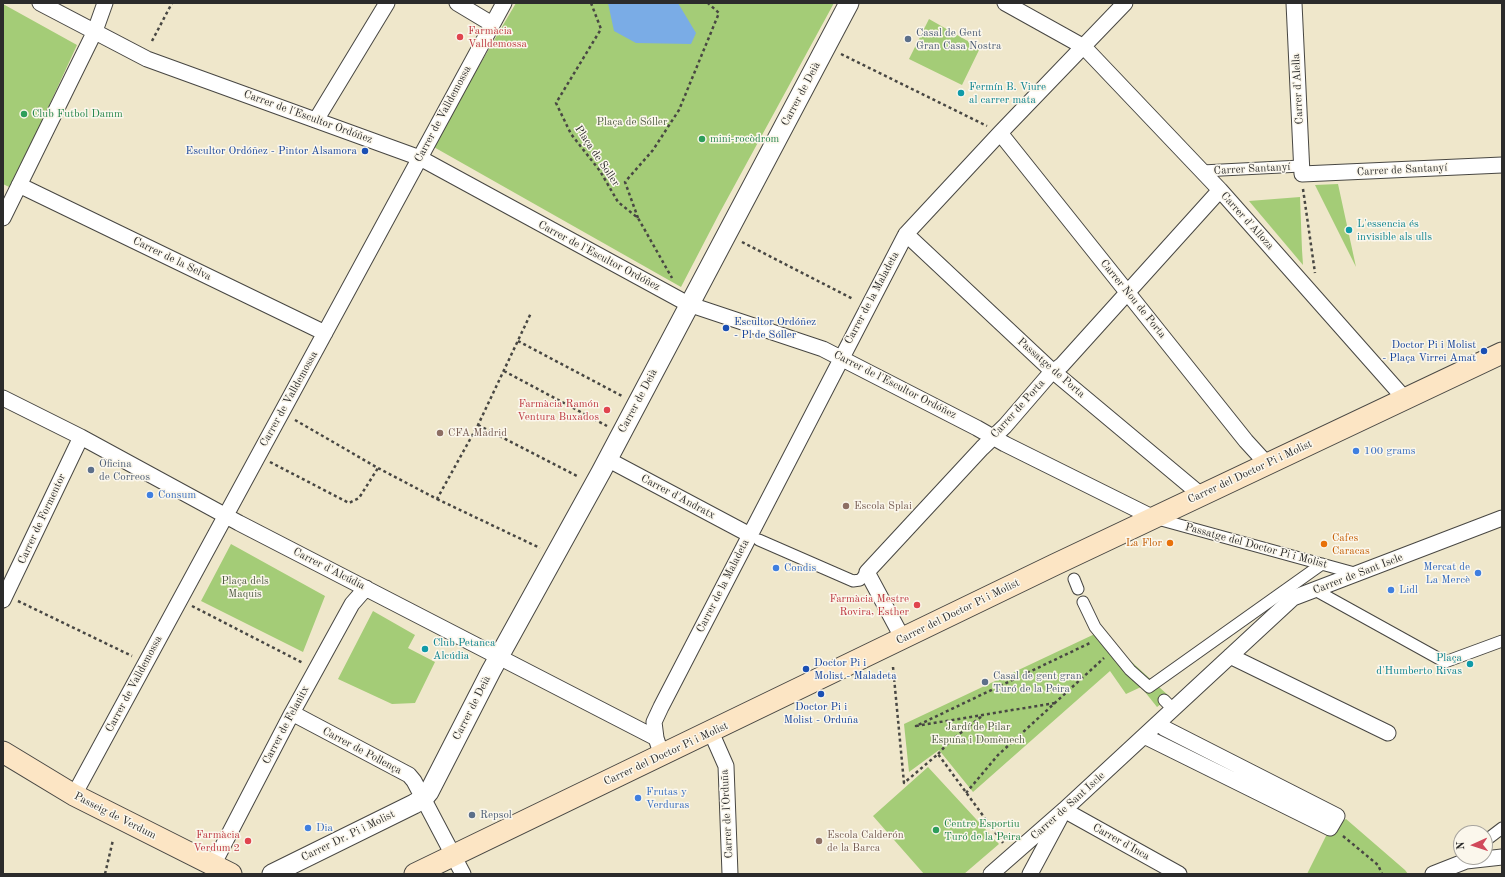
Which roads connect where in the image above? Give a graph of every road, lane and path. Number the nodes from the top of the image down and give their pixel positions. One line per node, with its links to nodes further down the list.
1 (40, 3): 14 (street, Carrer de l'Escultor Ordóñez)
2 (105, 3): 14 (street)
3 (172, 3): 15 (path)
4 (387, 3): 18 (street)
5 (457, 3): 13 (street)
6 (504, 3): 13 (street, Carrer de Valldemossa)
7 (591, 3): 28 (path, Plaça de Soller)
8 (708, 3): 28 (path)
9 (849, 3): 16 (street, Carrer de Deià)
10 (1005, 3): 17 (street, Carrer d'Alloza)
11 (1125, 3): 17 (street, Carrer de la Maladeta)
12 (1294, 3): 22 (street, Carrer d'Alella)
13 (492, 24): 20 (street, Carrer de Valldemossa)
14 (95, 31): 18 (street, Carrer de l'Escultor Ordóñez); 24 (street)
15 (152, 42)
16 (826, 47): 19 (path); 35 (street, Carrer de Deià)
17 (1084, 47): 19 (street, Carrer de la Maladeta); 23 (street, Carrer d'Alloza)
18 (316, 120): 20 (street, Carrer de l'Escultor Ordóñez)
19 (994, 129): 29 (street, Carrer de la Maladeta); 33 (street, Carrer Nou de Porta)
20 (420, 158): 35 (street, Carrer de l'Escultor Ordóñez); 37 (street, Carrer de Valldemossa)
21 (1502, 164): 22 (street, Carrer de Santanyí)
22 (1302, 170): 23 (street, Carrer Santanyí); 31 (path)
23 (1202, 171): 25 (street, Carrer d'Alloza)
24 (19, 185): 26 (street); 37 (street, Carrer de la Selva)
25 (1220, 190): 33 (street, Carrer de Porta); 45 (street, Carrer d'Alloza)
26 (7, 199): 27 (street)
27 (3, 218)
28 (638, 218): 32 (path, Plaça de Soller)
29 (906, 234): 40 (street, Carrer de la Maladeta); 42 (street, Passatge de Porta)
30 (740, 241): 34 (path)
31 (1315, 274)
32 (674, 282)
33 (1128, 293): 42 (street, Carrer de Porta); 53 (street, Carrer Nou de Porta)
34 (853, 300)
35 (688, 304): 40 (street, Carrer de l'Escultor Ordóñez); 51 (street, Carrer de Deià)
36 (531, 313): 38 (path)
37 (325, 333): 58 (street, Carrer de Valldemossa)
38 (518, 341): 41 (path); 44 (path, Carrer de Deià)
39 (1502, 353): 45 (main road, Carrer del Doctor Pi i Molist)
40 (841, 357): 50 (street, Carrer de l'Escultor Ordóñez); 61 (street, Carrer de la Maladeta)
41 (504, 371): 47 (path); 48 (path)
42 (1055, 373): 50 (street, Carrer de Porta); 56 (street, Passatge de Porta)
43 (3, 398): 49 (street, Carrer d'Alcúdia)
44 (628, 399)
45 (1404, 399): 53 (main road, Carrer del Doctor Pi i Molist)
46 (291, 418): 54 (path)
47 (478, 425): 55 (path); 57 (path)
48 (611, 428)
49 (81, 437): 58 (street, Carrer d'Alcúdia); 68 (street, Carrer de Formentor)
50 (994, 437): 59 (street, Carrer de l'Escultor Ordóñez); 64 (street, Carrer de Porta)
51 (607, 459): 61 (street, Carrer d'Andratx); 77 (street, Carrer de Deià)
52 (269, 461): 54 (path)
53 (1267, 464): 56 (main road, Carrer del Doctor Pi i Molist)
54 (378, 468): 57 (path)
55 (583, 479)
56 (1201, 495): 59 (main road, Carrer del Doctor Pi i Molist)
57 (437, 499): 62 (path)
58 (226, 515): 66 (street, Carrer d'Alcúdia); 91 (street, Carrer de Valldemossa)
59 (1154, 518): 63 (street, Passatge del Doctor Pi i Molist); 72 (main road, Carrer del Doctor Pi i Molist)
60 (1502, 518): 65 (street, Carrer de Sant Iscle)
61 (754, 538): 64 (street, Carrer d'Andratx); 87 (street, Carrer de la Maladeta)
62 (543, 550)
63 (1322, 564): 65 (street, Passatge del Doctor Pi i Molist); 74 (street, Carrer de Sant Iscle)
64 (867, 572): 72 (street)
65 (1358, 574): 67 (street, Carrer de Sant Iscle)
66 (366, 588): 77 (street, Carrer d'Alcúdia); 81 (street, Carrer de Felanitx)
67 (1315, 590): 73 (street); 75 (street, Carrer de Sant Iscle)
68 (9, 599): 76 (path)
69 (1083, 602): 71 (street)
70 (190, 605): 78 (path)
71 (1103, 637): 74 (street); 82 (path)
72 (903, 639): 84 (main road, Carrer del Doctor Pi i Molist)
73 (1502, 641)
74 (1112, 648): 80 (path)
75 (1230, 656): 85 (street); 86 (street, Carrer de Sant Iscle)
76 (136, 657)
77 (499, 658): 87 (street, Carrer d'Alcúdia); 92 (street, Carrer de Deià)
78 (306, 665)
79 (893, 667): 89 (path)
80 (1055, 703): 82 (path); 90 (path)
81 (292, 713): 92 (street, Carrer de Pollença); 101 (street, Carrer de Felanitx)
82 (983, 716): 89 (path)
83 (1164, 728): 95 (street)
84 (711, 732): 87 (main road, Carrer del Doctor Pi i Molist); 106 (street, Carrer de l'Orduña)
85 (1388, 733)
86 (1144, 736): 93 (street, Carrer de Sant Iscle); 95 (street)
87 (659, 747): 99 (main road, Carrer del Doctor Pi i Molist)
88 (3, 752): 91 (main road, Passeig de Verdum)
89 (938, 754): 90 (path)
90 (966, 793): 98 (path)
91 (74, 795): 101 (main road, Passeig de Verdum)
92 (424, 798): 99 (street, Carrer de Pollença); 103 (street, Carrer Dr. Pi i Molist)
93 (1064, 810): 107 (street, Carrer de Sant Iscle); 108 (street); 109 (street, Carrer d'Inca)
94 (1502, 828): 96 (street)
95 (1336, 831): 110 (path)
96 (1493, 835)
97 (113, 840): 102 (path)
98 (1007, 848)
99 (453, 855): 104 (main road, Carrer del Doctor Pi i Molist); 105 (street, Carrer de Pollença)
100 (1502, 857): 111 (street)
101 (222, 870)
102 (105, 874)
103 (272, 874)
104 (415, 874)
105 (463, 874)
106 (730, 874)
107 (991, 874)
108 (1030, 874)
109 (1179, 874)
110 (1382, 874)
111 (1433, 874)

